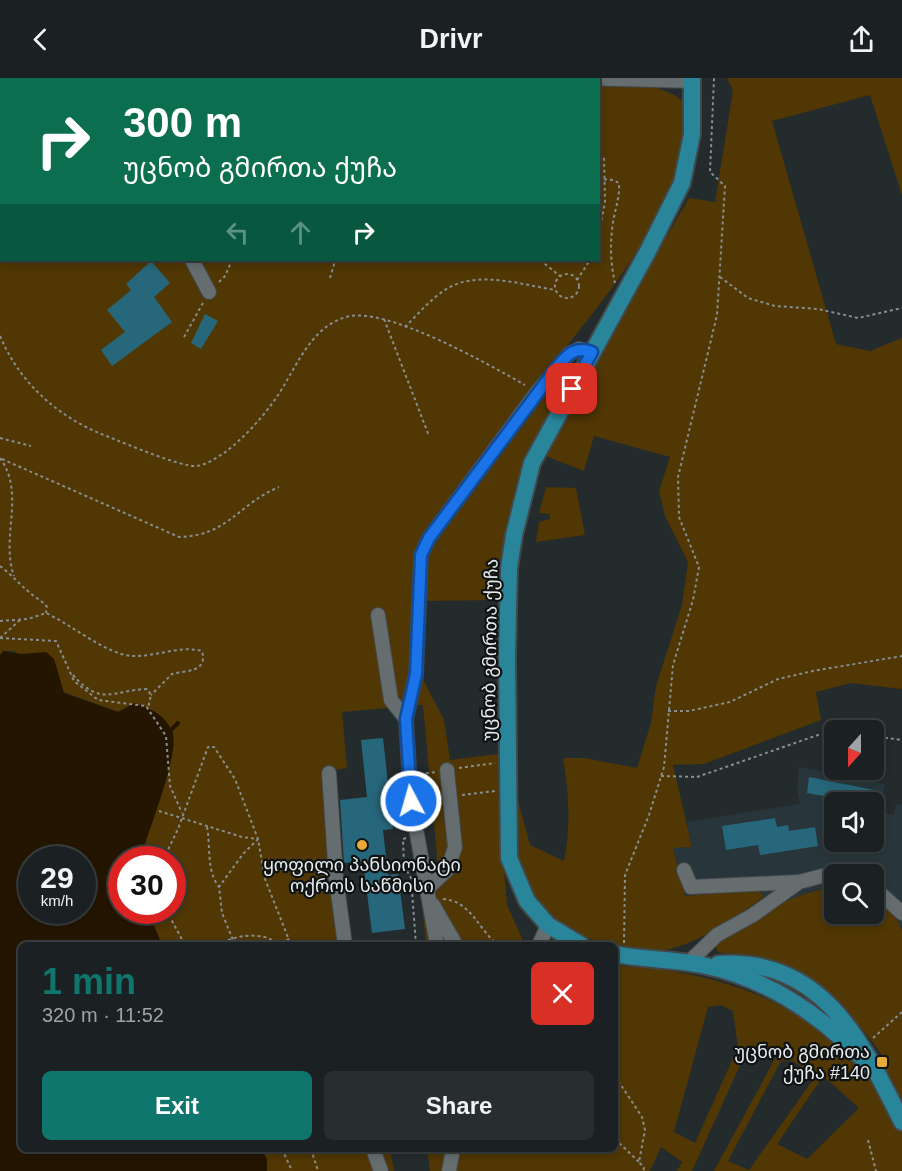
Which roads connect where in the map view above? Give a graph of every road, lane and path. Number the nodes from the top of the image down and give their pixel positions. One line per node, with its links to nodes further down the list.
1 (600, 78): 3 (street)
2 (714, 78): 13 (path)
3 (692, 80): 18 (main road, უცნობ გმირთა ქუჩა)
4 (604, 155): 6 (path)
5 (600, 179): 6 (path)
6 (604, 179): 7 (path); 18 (path)
7 (600, 228)
8 (193, 261): 17 (street)
9 (332, 261): 14 (path)
10 (541, 261): 12 (path)
11 (589, 261): 15 (path)
12 (560, 276): 15 (path); 16 (path)
13 (720, 277): 19 (path); 41 (path)
14 (330, 278)
15 (577, 281): 16 (path)
16 (555, 290): 21 (path)
17 (209, 292)
18 (620, 302): 23 (main road, უცნობ გმირთა ქუჩა)
19 (902, 308)
20 (384, 319): 21 (path); 22 (path); 25 (path)
21 (405, 327): 24 (path)
22 (0, 336)
23 (592, 352): 24 (street); 64 (main road, უცნობ გმირთა ქუჩა)
24 (537, 392): 42 (street)
25 (429, 436)
26 (0, 438): 27 (path)
27 (31, 446)
28 (1, 458): 29 (path); 31 (path)
29 (279, 487)
30 (0, 566): 31 (path)
31 (14, 576): 32 (path)
32 (46, 613): 34 (path); 39 (path)
33 (378, 615): 42 (street)
34 (20, 620): 35 (path); 36 (path)
35 (0, 621)
36 (0, 638): 38 (path)
37 (902, 656): 41 (path)
38 (71, 673): 39 (path); 40 (path)
39 (152, 695): 40 (path)
40 (148, 708): 50 (path)
41 (668, 711): 48 (path)
42 (406, 719): 60 (street)
43 (824, 736): 48 (path)
44 (884, 738): 45 (path)
45 (902, 740)
46 (447, 770): 60 (street)
47 (329, 773): 73 (street)
48 (662, 776): 80 (path)
49 (159, 811): 51 (path)
50 (182, 814): 51 (path); 53 (path)
51 (181, 819): 52 (path); 55 (path)
52 (207, 826): 53 (path); 59 (path)
53 (258, 839): 59 (path); 66 (path)
54 (403, 839): 74 (path)
55 (169, 846)
56 (684, 870): 58 (street)
57 (824, 876): 58 (street)
58 (799, 882): 81 (street)
59 (219, 887): 65 (path)
60 (428, 894): 75 (street); 76 (street); 77 (path)
61 (884, 897): 62 (street)
62 (902, 913)
63 (174, 924): 67 (path)
64 (548, 925): 78 (street); 79 (main road, უცნობ გმირთა ქუჩა)
65 (230, 938): 68 (path); 69 (path); 70 (path)
66 (290, 939): 71 (path); 72 (path)
67 (183, 942)
68 (223, 942)
69 (233, 942)
70 (276, 942)
71 (282, 942)
72 (290, 942)
73 (345, 942)
74 (415, 942)
75 (436, 942)
76 (454, 942)
77 (494, 942)
78 (540, 942)
79 (576, 942)
80 (619, 955): 81 (main road)
81 (695, 964): 83 (main road); 84 (main road)
82 (902, 1012): 83 (path)
83 (864, 1046): 84 (main road)
84 (879, 1076): 86 (main road)
85 (618, 1081): 93 (path)
86 (902, 1122)
87 (868, 1140): 99 (path)
88 (618, 1142): 93 (path)
89 (283, 1152): 94 (path)
90 (312, 1152): 95 (path)
91 (374, 1152): 96 (street)
92 (452, 1152): 97 (street)
93 (639, 1162): 98 (path)
94 (292, 1171)
95 (318, 1171)
96 (381, 1171)
97 (449, 1171)
98 (643, 1171)
99 (876, 1171)

